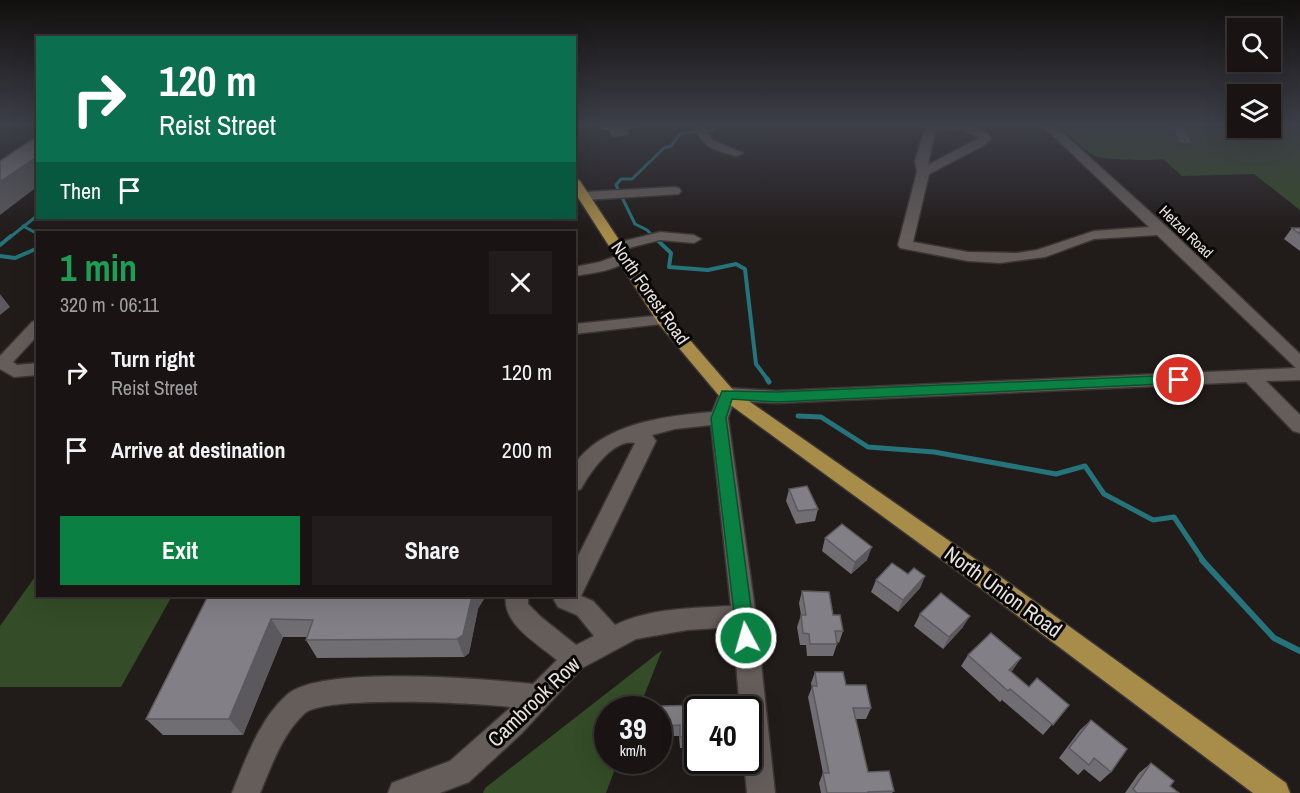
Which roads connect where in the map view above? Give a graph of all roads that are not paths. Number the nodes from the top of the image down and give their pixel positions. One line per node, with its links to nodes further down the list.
1 (921, 162): 4 (street)
2 (943, 162): 4 (street)
3 (1087, 162): 7 (street, Hetzel Road)
4 (923, 172): 7 (street)
5 (578, 187): 6 (street); 9 (main road, North Forest Road)
6 (675, 191)
7 (1163, 231): 14 (street, Hetzel Road)
8 (694, 238): 9 (street)
9 (621, 252): 10 (street); 11 (main road, North Forest Road)
10 (576, 272)
11 (664, 320): 12 (street); 18 (main road, North Forest Road)
12 (576, 329)
13 (30, 340): 15 (street)
14 (1300, 364)
15 (36, 369)
16 (1300, 374): 17 (street)
17 (1250, 376): 18 (street); 20 (street)
18 (727, 394): 19 (street); 33 (main road, North Union Road)
19 (718, 418): 21 (street); 26 (street)
20 (1300, 426)
21 (635, 433): 22 (street); 23 (street)
22 (576, 479)
23 (576, 576)
24 (517, 597): 28 (street)
25 (569, 597): 27 (street)
26 (744, 616): 27 (street, Cambrook Row); 32 (street)
27 (612, 639): 28 (street, Cambrook Row)
28 (575, 659): 29 (street, Cambrook Row)
29 (538, 697): 30 (street); 31 (street, Cambrook Row)
30 (246, 793)
31 (402, 793)
32 (761, 793)
33 (1276, 793)

